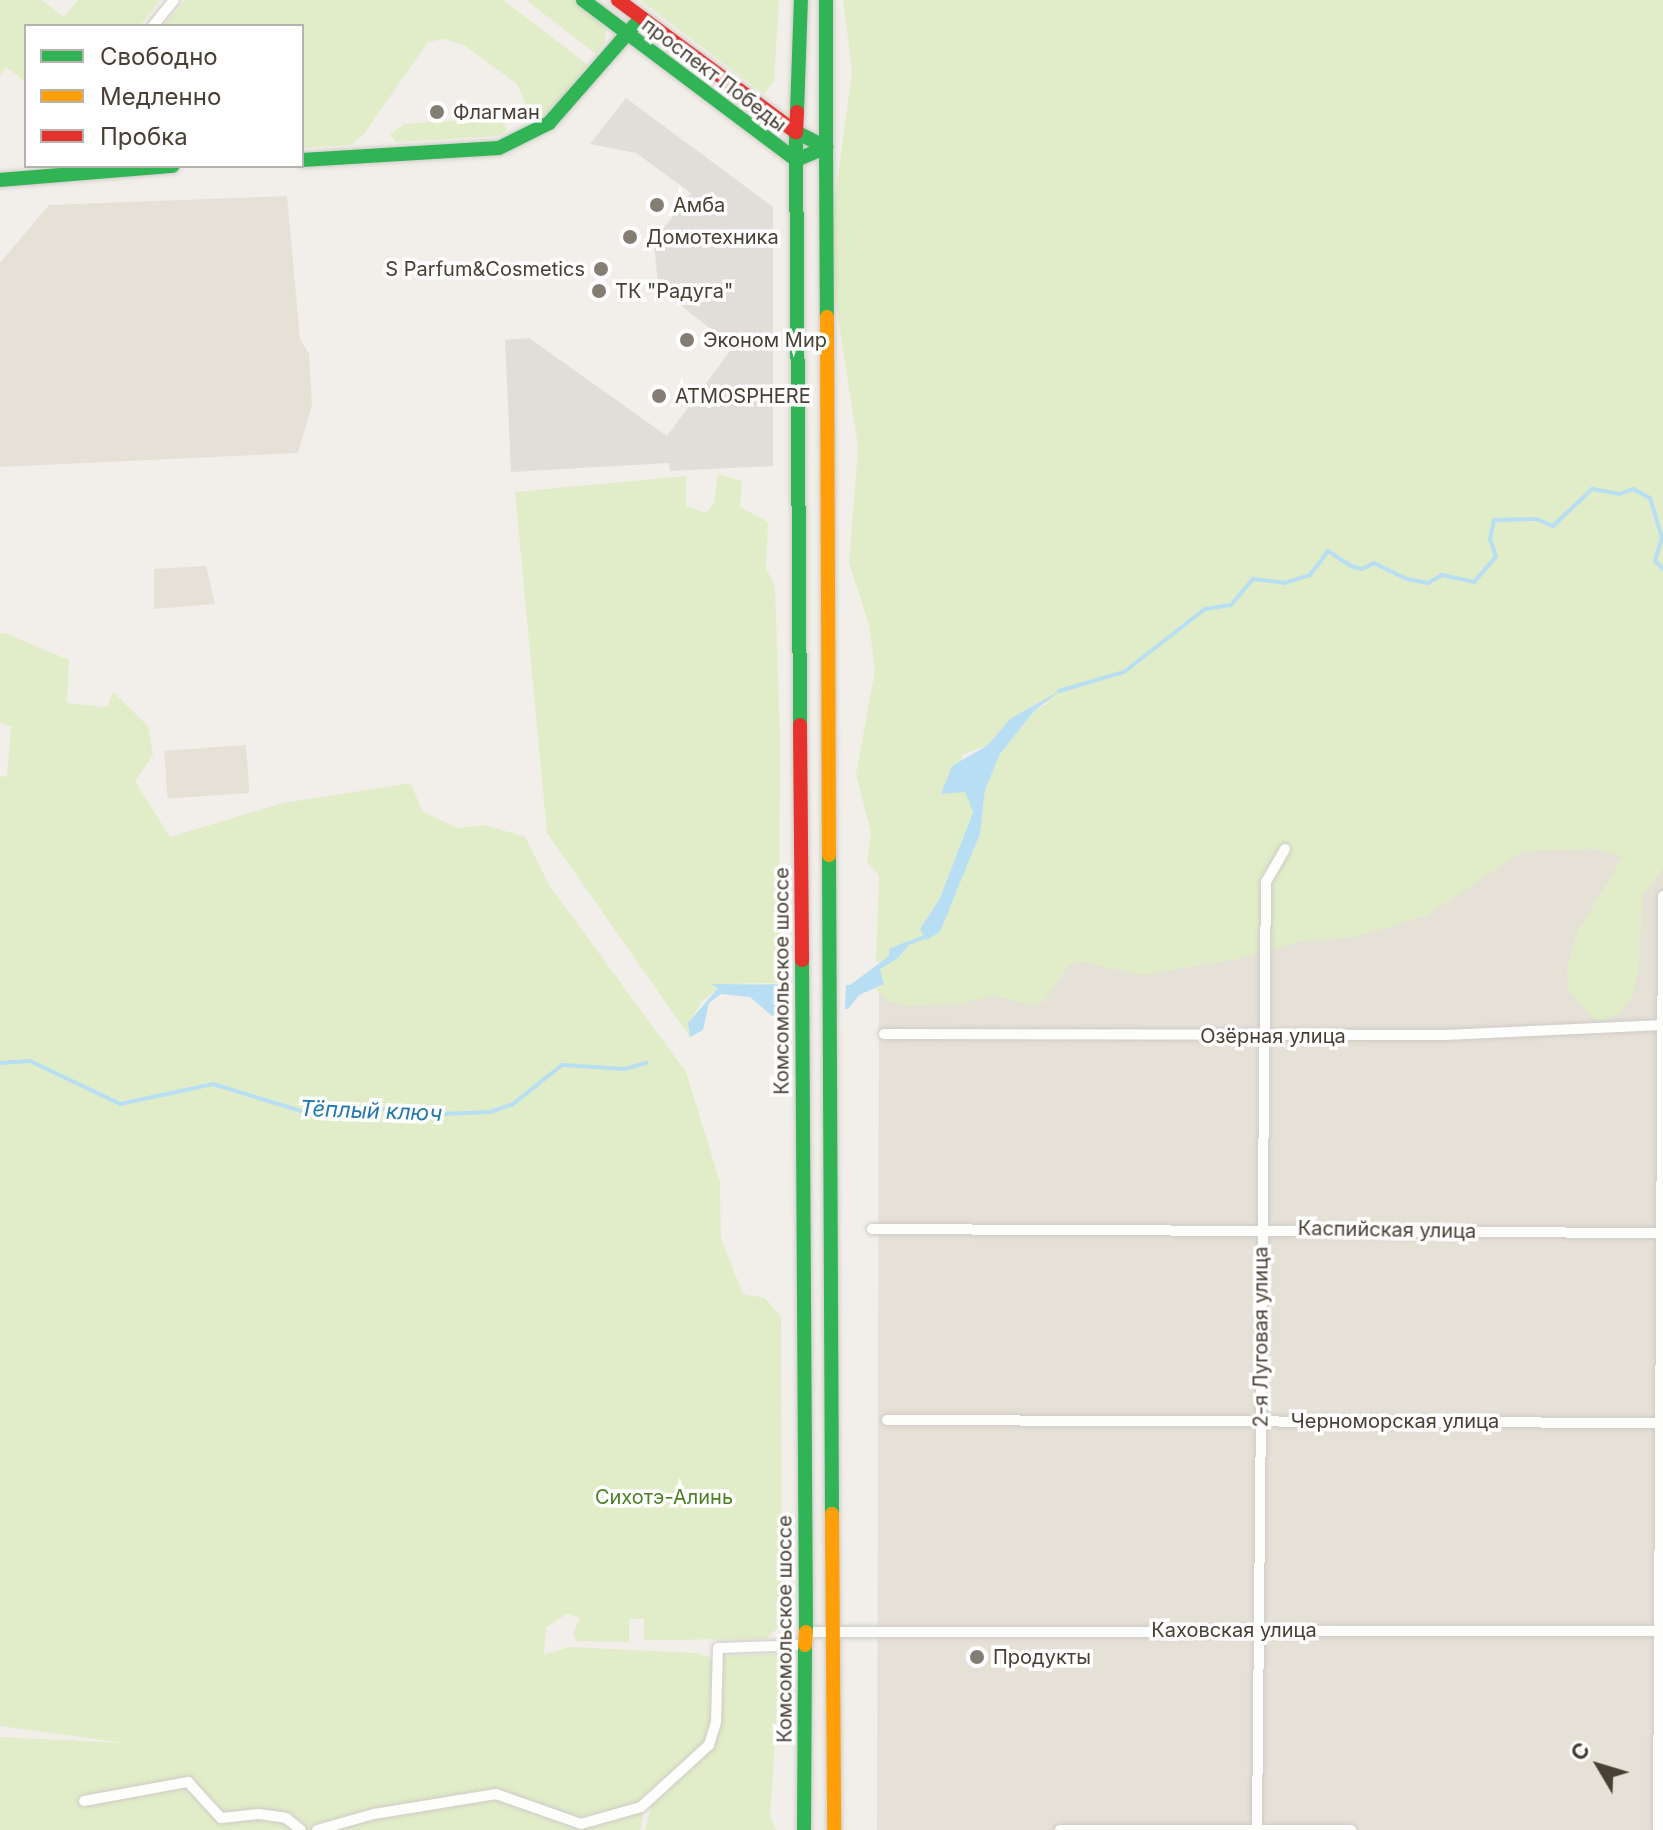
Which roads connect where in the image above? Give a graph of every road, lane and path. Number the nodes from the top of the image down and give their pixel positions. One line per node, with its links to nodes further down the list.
1 (174, 0): 7 (street)
2 (583, 0): 8 (main road, проспект Победы)
3 (618, 0): 6 (main road, проспект Победы)
4 (801, 0): 9 (main road, Комсомольское шоссе)
5 (826, 0): 10 (main road)
6 (641, 18): 8 (main road); 9 (main road, проспект Победы)
7 (155, 24)
8 (628, 35): 11 (main road); 12 (main road, проспект Победы)
9 (796, 132): 10 (main road); 12 (main road, Комсомольское шоссе)
10 (826, 147): 12 (main road); 27 (main road)
11 (304, 160)
12 (796, 160): 30 (main road, Комсомольское шоссе)
13 (123, 168): 14 (main road)
14 (54, 171): 15 (main road)
15 (0, 180)
16 (1285, 849): 20 (street, 2-я Луговая улица)
17 (1663, 896): 18 (street)
18 (1661, 1025): 20 (street, Озёрная улица); 23 (street)
19 (884, 1034): 20 (street, Озёрная улица)
20 (1266, 1036): 22 (street, 2-я Луговая улица)
21 (872, 1229): 22 (street, Каспийская улица)
22 (1261, 1229): 23 (street, Каспийская улица); 25 (street, 2-я Луговая улица)
23 (1662, 1233): 26 (street)
24 (887, 1420): 25 (street, Черноморская улица)
25 (1262, 1421): 26 (street, Черноморская улица); 28 (street, 2-я Луговая улица)
26 (1661, 1423): 29 (street)
27 (839, 1630): 28 (street, Каховская улица); 30 (street, Каховская улица); 36 (main road)
28 (1256, 1630): 29 (street, Каховская улица); 32 (street, 2-я Луговая улица)
29 (1660, 1631): 39 (street)
30 (805, 1638): 34 (street, Каховская улица); 35 (main road, Комсомольское шоссе)
31 (84, 1801): 33 (street)
32 (1257, 1829): 37 (street); 38 (street)
33 (301, 1830)
34 (317, 1830)
35 (804, 1830)
36 (834, 1830)
37 (1060, 1830)
38 (1351, 1830)
39 (1658, 1830)

